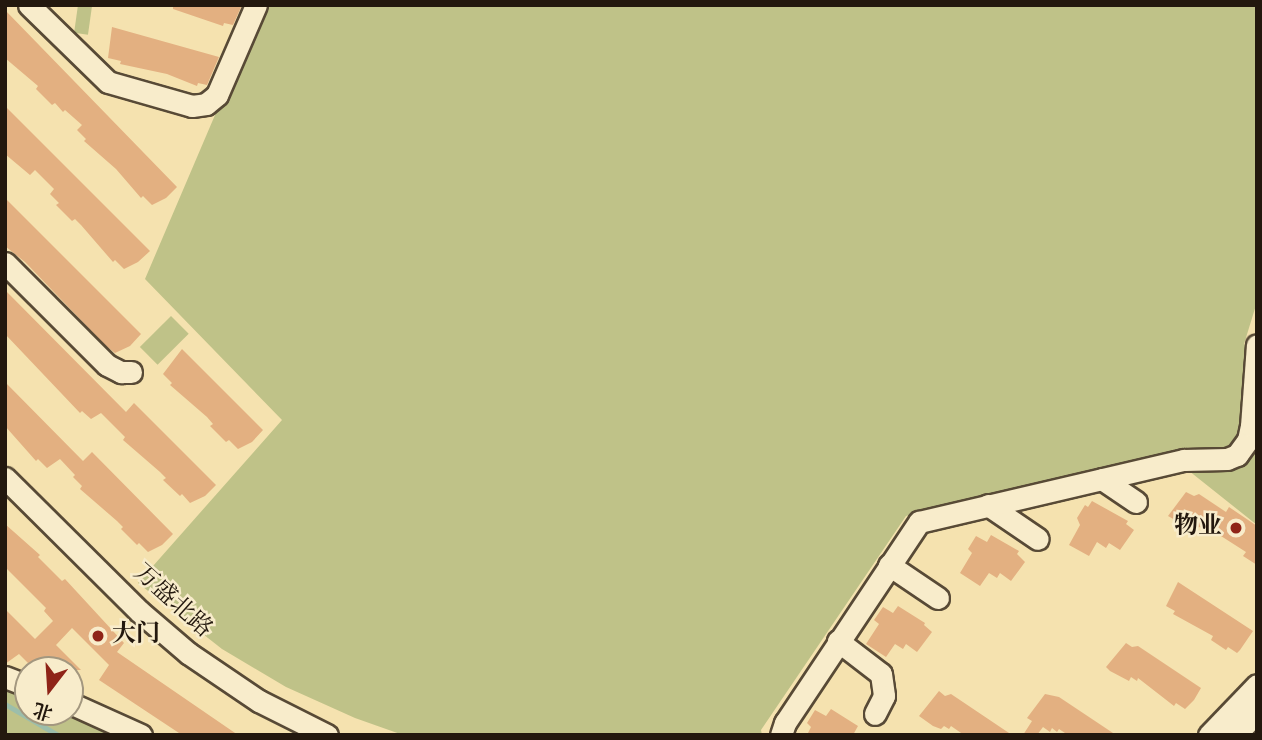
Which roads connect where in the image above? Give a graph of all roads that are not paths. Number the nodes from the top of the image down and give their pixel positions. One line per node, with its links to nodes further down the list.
1 (29, 5): 2 (street)
2 (256, 5)
3 (5, 263): 5 (street)
4 (1257, 345): 7 (street)
5 (131, 372)
6 (5, 478): 19 (street, 万盛北路)
7 (1102, 479): 8 (street); 9 (street)
8 (1136, 502)
9 (988, 505): 10 (street); 11 (street)
10 (1038, 538)
11 (889, 565): 12 (street); 13 (street)
12 (938, 598)
13 (838, 641): 17 (street); 20 (street)
14 (1257, 685): 21 (street)
15 (84, 709): 18 (street)
16 (1257, 712): 22 (street)
17 (875, 715)
18 (141, 735)
19 (327, 735)
20 (780, 735)
21 (1209, 735)
22 (1235, 735)

